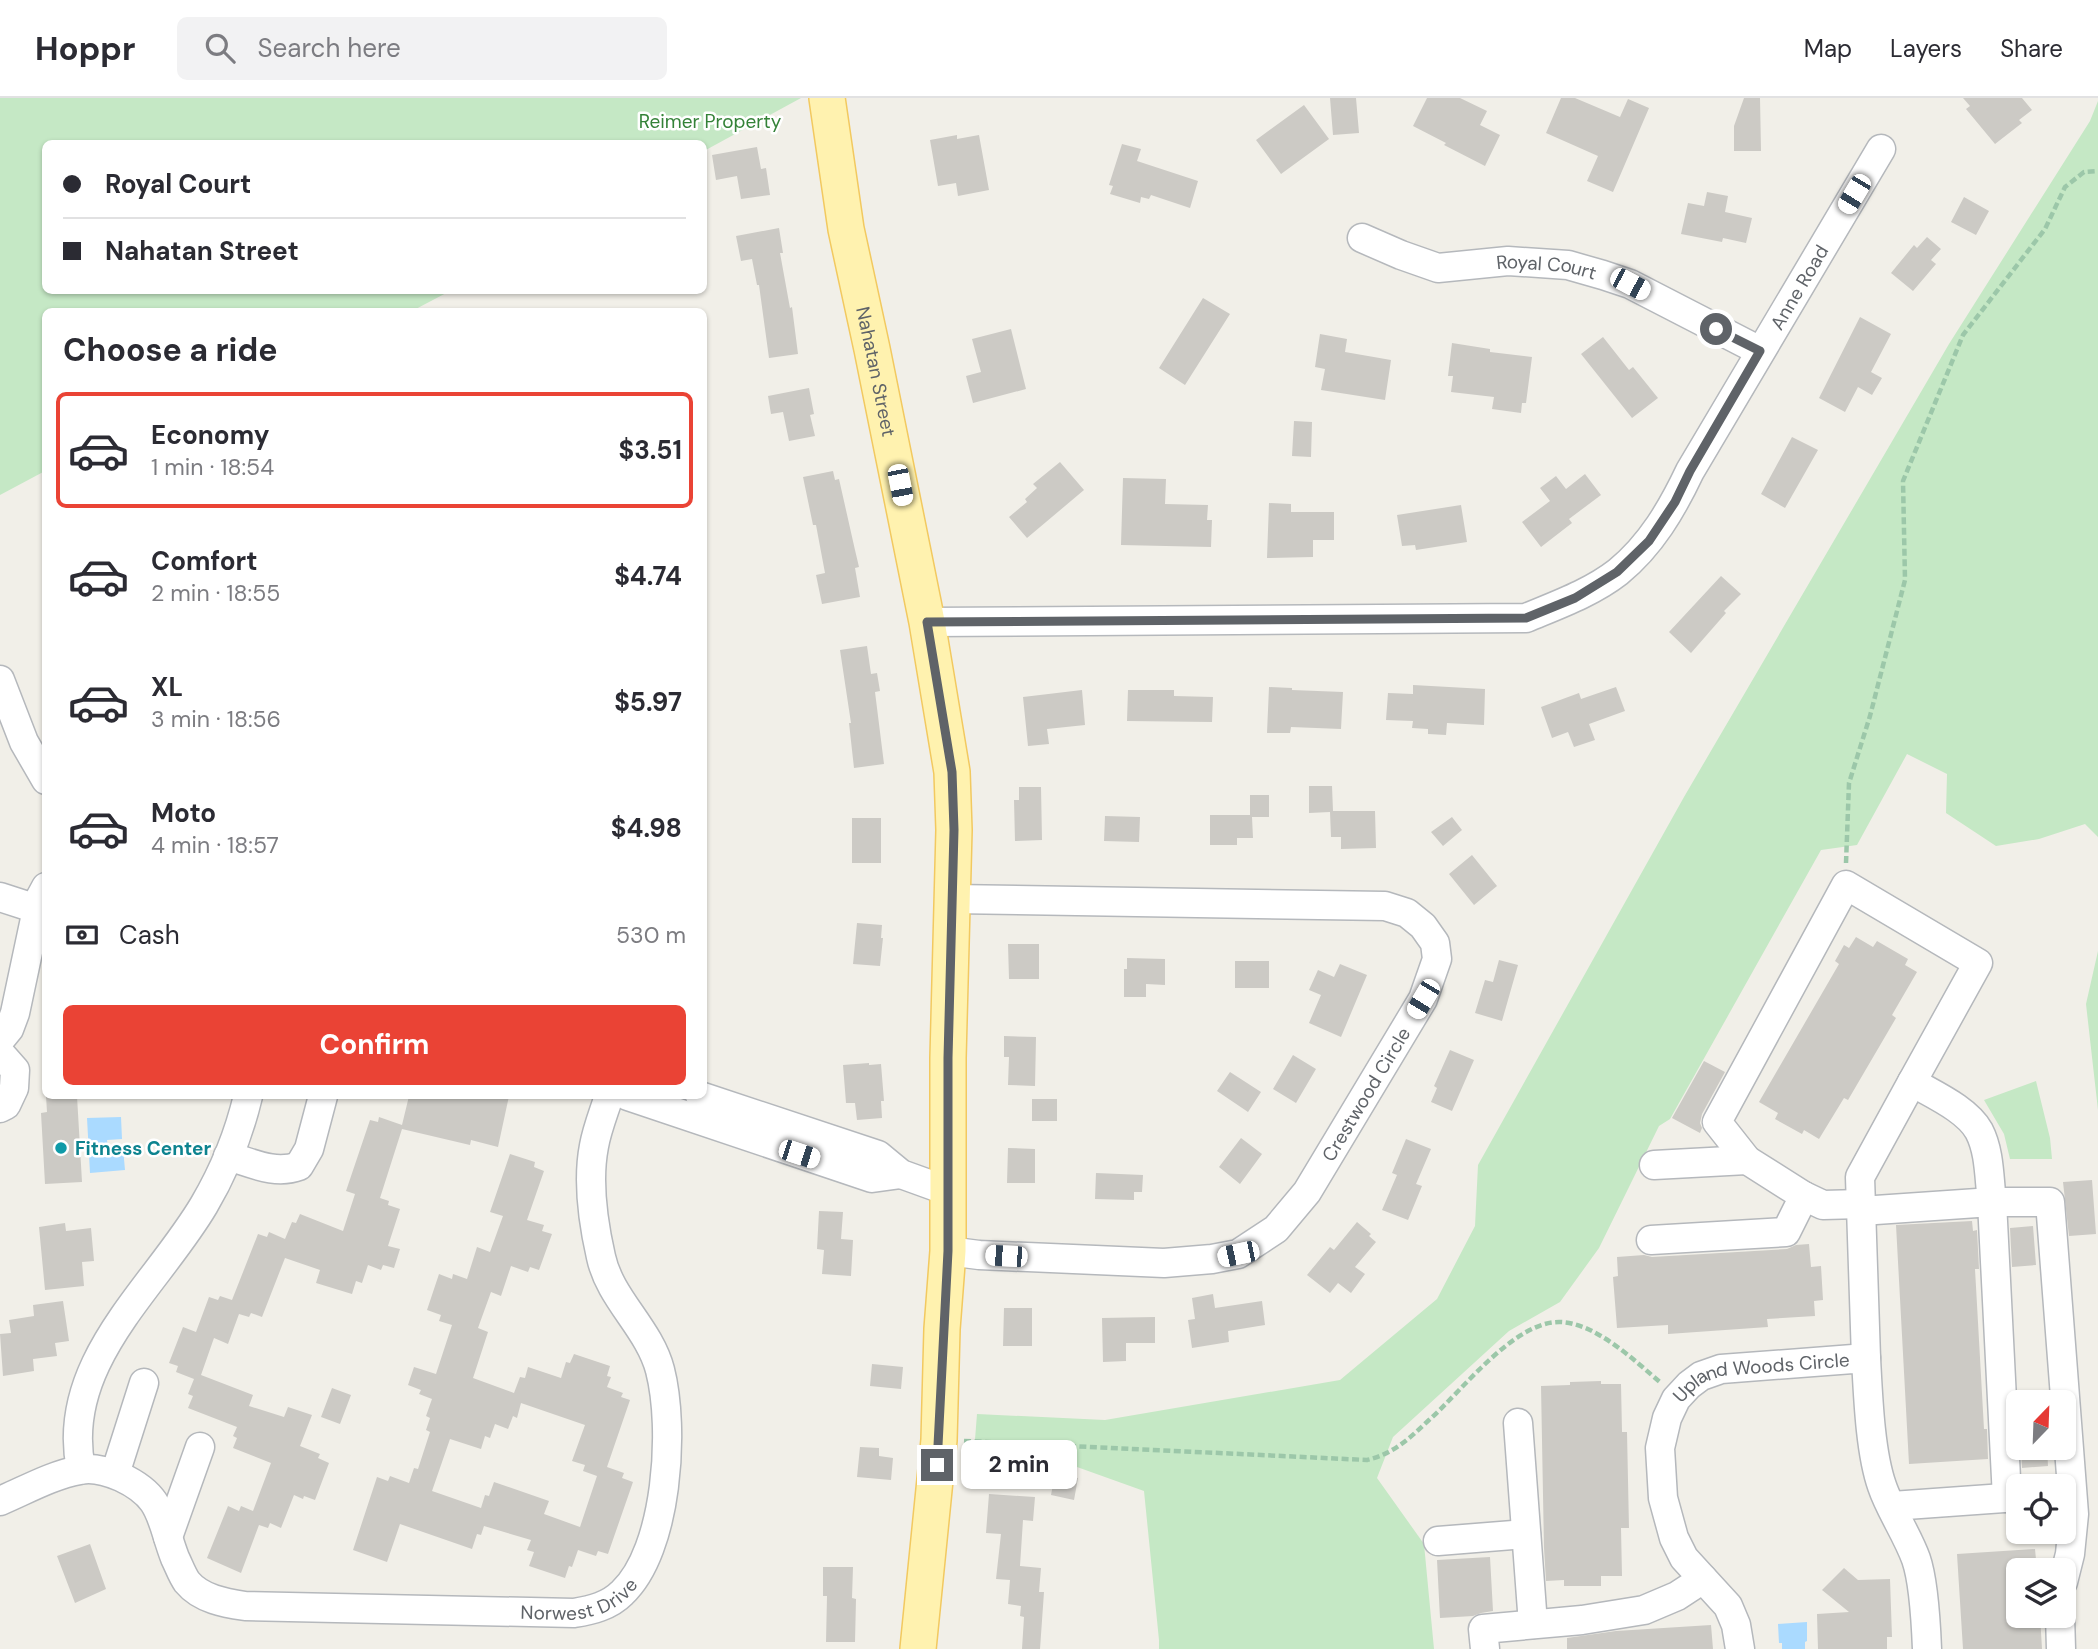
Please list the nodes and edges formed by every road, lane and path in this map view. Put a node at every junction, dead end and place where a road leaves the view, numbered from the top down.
1 (827, 98) edge
2 (1881, 149) dead end
3 (2098, 171) edge
4 (1362, 238) dead end
5 (1760, 351) junction
6 (927, 622) junction
7 (0, 680) edge
8 (6, 717) edge
9 (42, 773) edge
10 (1846, 885) junction
11 (0, 897) edge
12 (41, 898) edge
13 (952, 899) junction
14 (0, 1040) edge
15 (0, 1053) edge
16 (1912, 1082) junction
17 (707, 1098) edge
18 (247, 1099) edge
19 (322, 1099) edge
20 (608, 1099) edge
21 (637, 1099) edge
22 (0, 1108) edge
23 (228, 1156) junction
24 (1747, 1160) junction
25 (1654, 1165) dead end
26 (901, 1174) junction
27 (948, 1191) junction
28 (1804, 1196) junction
29 (1992, 1202) junction
30 (1861, 1207) junction
31 (1651, 1240) dead end
32 (948, 1251) junction
33 (1866, 1358) junction
34 (145, 1383) dead end
35 (1668, 1389) dead end
36 (1518, 1423) dead end
37 (939, 1440) junction
38 (200, 1447) dead end
39 (81, 1469) junction
40 (114, 1474) junction
41 (2010, 1474) edge
42 (2067, 1474) edge
43 (2006, 1498) edge
44 (0, 1501) edge
45 (1892, 1506) junction
46 (1526, 1534) junction
47 (168, 1537) junction
48 (1438, 1541) dead end
49 (1703, 1579) junction
50 (1532, 1624) junction
51 (2060, 1628) edge
52 (918, 1649) edge
53 (1485, 1649) edge
54 (1740, 1649) edge
55 (1927, 1649) edge
56 (2061, 1649) edge

1 - 6 main road, Nahatan Street
2 - 5 street, Anne Road
3 - 10 path
4 - 5 street, Royal Court
5 - 6 street, Anne Road
6 - 13 main road, Nahatan Street
7 - 8 street
8 - 9 street
10 - 16 street
10 - 24 street
11 - 12 street
12 - 14 street
13 - 27 main road, Nahatan Street
13 - 32 street, Crestwood Circle
15 - 22 street
16 - 29 street
16 - 30 street
17 - 26 street
18 - 23 street
19 - 23 street
20 - 47 street, Norwest Drive
21 - 26 street
23 - 39 street
24 - 25 street
24 - 28 street
26 - 27 street
27 - 32 main road, Nahatan Street
28 - 30 street
28 - 31 street
29 - 30 street
29 - 41 street
29 - 42 street
30 - 33 street
32 - 37 main road, Nahatan Street
33 - 45 street, Upland Woods Circle
33 - 49 street, Upland Woods Circle
34 - 40 street
35 - 37 path
36 - 46 street
37 - 52 main road, Nahatan Street
38 - 47 street
39 - 40 street, Norwest Drive
39 - 44 street, Norwest Drive
40 - 47 street, Norwest Drive
43 - 45 street
45 - 55 street, Upland Woods Circle
46 - 48 street
46 - 50 street
49 - 50 street
49 - 54 street, Upland Woods Circle
50 - 53 street
51 - 56 street

